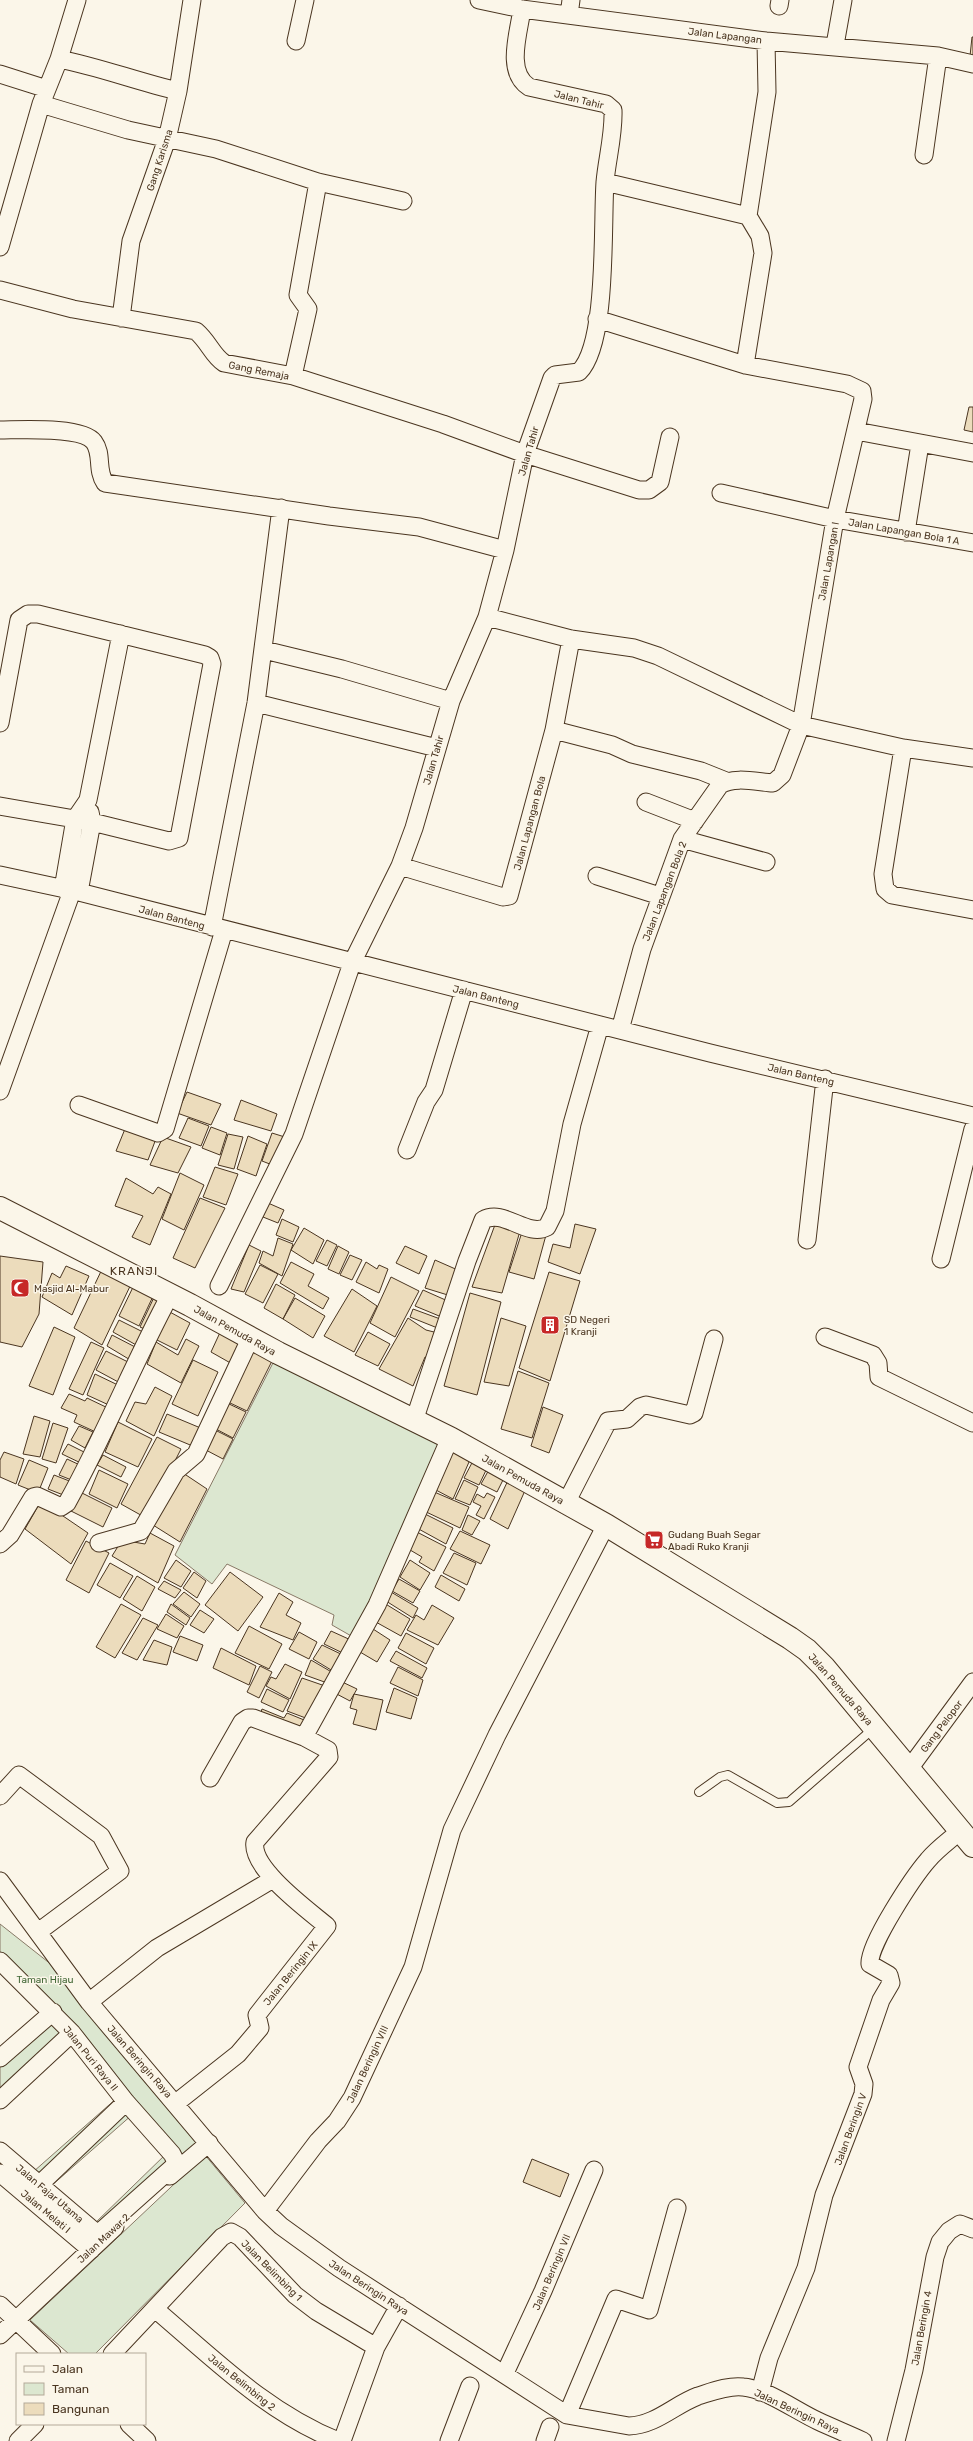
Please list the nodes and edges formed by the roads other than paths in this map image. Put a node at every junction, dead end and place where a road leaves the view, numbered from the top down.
1 (77, 0) edge
2 (192, 0) edge
3 (305, 0) edge
4 (479, 0) edge
5 (843, 0) edge
6 (570, 7) edge
7 (522, 9) junction
8 (296, 41) dead end
9 (766, 41) junction
10 (835, 45) junction
11 (938, 56) junction
12 (59, 59) junction
13 (973, 64) edge
14 (0, 74) edge
15 (178, 91) junction
16 (44, 96) junction
17 (167, 139) junction
18 (924, 155) dead end
19 (318, 182) junction
20 (605, 182) junction
21 (403, 201) dead end
22 (748, 216) junction
23 (0, 247) edge
24 (0, 290) edge
25 (121, 318) junction
26 (597, 319) junction
27 (745, 365) junction
28 (293, 376) junction
29 (0, 430) edge
30 (856, 431) junction
31 (670, 437) dead end
32 (920, 444) junction
33 (973, 453) edge
34 (525, 454) junction
35 (721, 493) dead end
36 (281, 508) junction
37 (835, 519) junction
38 (906, 532) junction
39 (973, 543) edge
40 (505, 550) junction
41 (486, 617) junction
42 (120, 634) junction
43 (571, 640) junction
44 (264, 650) junction
45 (451, 701) junction
46 (256, 703) junction
47 (0, 723) edge
48 (800, 725) junction
49 (554, 730) junction
50 (437, 748) junction
51 (903, 748) junction
52 (973, 758) edge
53 (726, 781) junction
54 (88, 800) junction
55 (646, 802) dead end
56 (0, 806) edge
57 (75, 819) junction
58 (695, 821) junction
59 (92, 822) junction
60 (682, 839) junction
61 (766, 862) dead end
62 (400, 866) junction
63 (0, 875) edge
64 (597, 876) dead end
65 (71, 891) junction
66 (660, 896) junction
67 (973, 910) edge
68 (218, 929) junction
69 (352, 963) junction
70 (464, 990) junction
71 (600, 1025) junction
72 (620, 1030) junction
73 (825, 1079) junction
74 (0, 1091) edge
75 (79, 1105) dead end
76 (973, 1116) edge
77 (973, 1129) edge
78 (407, 1150) dead end
79 (0, 1208) edge
80 (807, 1240) dead end
81 (941, 1259) dead end
82 (219, 1286) dead end
83 (170, 1295) junction
84 (825, 1337) dead end
85 (714, 1338) dead end
86 (250, 1339) junction
87 (414, 1421) junction
88 (973, 1423) edge
89 (450, 1438) junction
90 (566, 1503) junction
91 (606, 1525) junction
92 (0, 1544) edge
93 (99, 1544) dead end
94 (973, 1682) edge
95 (874, 1727) junction
96 (304, 1737) junction
97 (909, 1769) junction
98 (210, 1778) dead end
99 (699, 1792) dead end
100 (0, 1796) edge
101 (967, 1839) edge
102 (273, 1879) junction
103 (0, 1880) edge
104 (38, 1932) junction
105 (0, 1961) edge
106 (89, 2002) junction
107 (53, 2012) junction
108 (72, 2033) junction
109 (0, 2058) edge
110 (0, 2100) edge
111 (126, 2102) junction
112 (176, 2103) junction
113 (209, 2143) junction
114 (0, 2151) edge
115 (594, 2170) dead end
116 (0, 2173) edge
117 (40, 2184) junction
118 (677, 2208) dead end
119 (265, 2210) junction
120 (966, 2226) edge
121 (100, 2232) joint
122 (91, 2250) junction
123 (0, 2305) edge
124 (155, 2309) junction
125 (398, 2310) junction
126 (15, 2321) junction
127 (0, 2335) edge
128 (376, 2348) junction
129 (51, 2353) edge
130 (113, 2353) edge
131 (505, 2373) junction
132 (470, 2386) dead end
133 (760, 2392) junction
134 (567, 2415) junction
135 (34, 2425) edge
136 (130, 2425) edge
137 (18, 2441) edge
138 (147, 2441) edge
139 (338, 2441) edge
140 (342, 2441) edge
141 (449, 2441) edge
142 (863, 2441) edge
143 (896, 2441) edge

1 - 12 street
2 - 15 street, Gang Karisma
3 - 8 street
4 - 7 street, Jalan Lapangan
5 - 10 street
6 - 7 street, Jalan Lapangan
6 - 9 street, Jalan Lapangan
7 - 20 street, Jalan Tahir
9 - 10 street, Jalan Lapangan
9 - 22 street
10 - 11 street, Jalan Lapangan
11 - 13 street, Jalan Lapangan
11 - 18 street
12 - 15 street
12 - 16 street
14 - 16 street
15 - 17 street, Gang Karisma
16 - 17 street
16 - 23 street
17 - 19 street
17 - 25 street, Gang Karisma
19 - 21 street
19 - 28 street
20 - 22 street
20 - 26 street, Jalan Tahir
22 - 27 street
24 - 25 street, Gang Remaja
25 - 28 street, Gang Remaja
26 - 27 street
26 - 34 street, Jalan Tahir
27 - 30 street, Jalan Lapangan I
28 - 34 street, Gang Remaja
29 - 36 street
30 - 32 street
30 - 37 street, Jalan Lapangan I
31 - 34 street, Gang Remaja
32 - 33 street
32 - 38 street
34 - 40 street, Jalan Tahir
35 - 37 street, Jalan Lapangan Bola 1 A
36 - 40 street
36 - 44 street
37 - 38 street, Jalan Lapangan Bola 1 A
37 - 48 street, Jalan Lapangan I
38 - 39 street, Jalan Lapangan Bola 1 A
40 - 41 street, Jalan Tahir
41 - 43 street
41 - 45 street, Jalan Tahir
42 - 47 street
42 - 54 street
42 - 59 street
43 - 48 street
43 - 49 street, Jalan Lapangan Bola
44 - 45 street
44 - 46 street
45 - 50 street, Jalan Tahir
46 - 50 street
46 - 68 street
48 - 51 street
48 - 53 street
49 - 53 street
49 - 62 street, Jalan Lapangan Bola
50 - 62 street, Jalan Tahir
51 - 52 street
51 - 67 street
53 - 58 street, Jalan Lapangan Bola 2
54 - 57 street
54 - 59 street
55 - 58 street
56 - 57 street
57 - 59 street
57 - 65 street
58 - 60 street, Jalan Lapangan Bola 2
59 - 65 street
60 - 61 street
60 - 66 street, Jalan Lapangan Bola 2
62 - 69 street, Jalan Tahir
63 - 65 street, Jalan Banteng
64 - 66 street
65 - 68 street, Jalan Banteng
65 - 74 street
66 - 72 street, Jalan Lapangan Bola 2
68 - 69 street, Jalan Banteng
68 - 75 street
69 - 70 street, Jalan Banteng
69 - 82 street, Jalan Tahir
70 - 71 street, Jalan Banteng
70 - 78 street
71 - 72 street, Jalan Banteng
71 - 87 street
72 - 73 street, Jalan Banteng
73 - 76 street, Jalan Banteng
73 - 80 street
77 - 81 street
79 - 83 main road, Jalan Pemuda Raya
83 - 86 main road, Jalan Pemuda Raya
83 - 92 street
84 - 88 street
85 - 90 street
86 - 87 main road, Jalan Pemuda Raya
86 - 93 street
87 - 89 main road, Jalan Pemuda Raya
89 - 90 main road, Jalan Pemuda Raya
89 - 96 street
90 - 91 main road, Jalan Pemuda Raya
91 - 95 main road, Jalan Pemuda Raya
91 - 119 street, Jalan Beringin VIII
94 - 97 street, Gang Pelopor
95 - 97 main road, Jalan Pemuda Raya
95 - 99 lane
96 - 98 street
96 - 102 street
97 - 101 main road, Jalan Pemuda Raya
100 - 104 street
101 - 133 street, Jalan Beringin V
102 - 106 street
102 - 112 street, Jalan Beringin IX
103 - 104 street, Jalan Beringin Raya
104 - 106 street, Jalan Beringin Raya
105 - 107 street, Jalan Puri Raya II
106 - 112 street, Jalan Beringin Raya
107 - 108 street, Jalan Puri Raya II
107 - 109 street
108 - 110 street
108 - 111 street, Jalan Puri Raya II
111 - 117 street
111 - 121 street, Jalan Puri Raya II
112 - 113 street, Jalan Beringin Raya
113 - 119 street, Jalan Beringin Raya
113 - 122 street, Jalan Mawar 2
114 - 117 street, Jalan Fajar Utama
115 - 131 street, Jalan Beringin VII
116 - 122 street, Jalan Melati I
117 - 121 street, Jalan Fajar Utama
118 - 134 street
119 - 125 street, Jalan Beringin Raya
120 - 143 street, Jalan Beringin 4
122 - 126 street, Jalan Mawar 2
123 - 126 street
124 - 128 street, Jalan Belimbing 1
124 - 130 street, Jalan Belimbing 1
124 - 139 street, Jalan Belimbing 2
125 - 128 street
125 - 131 street, Jalan Beringin Raya
126 - 127 street, Jalan Mawar 2
126 - 129 street
128 - 140 street
131 - 134 street, Jalan Beringin Raya
132 - 141 street
133 - 134 street, Jalan Beringin Raya
133 - 142 street, Jalan Beringin Raya
135 - 137 street
136 - 138 street

